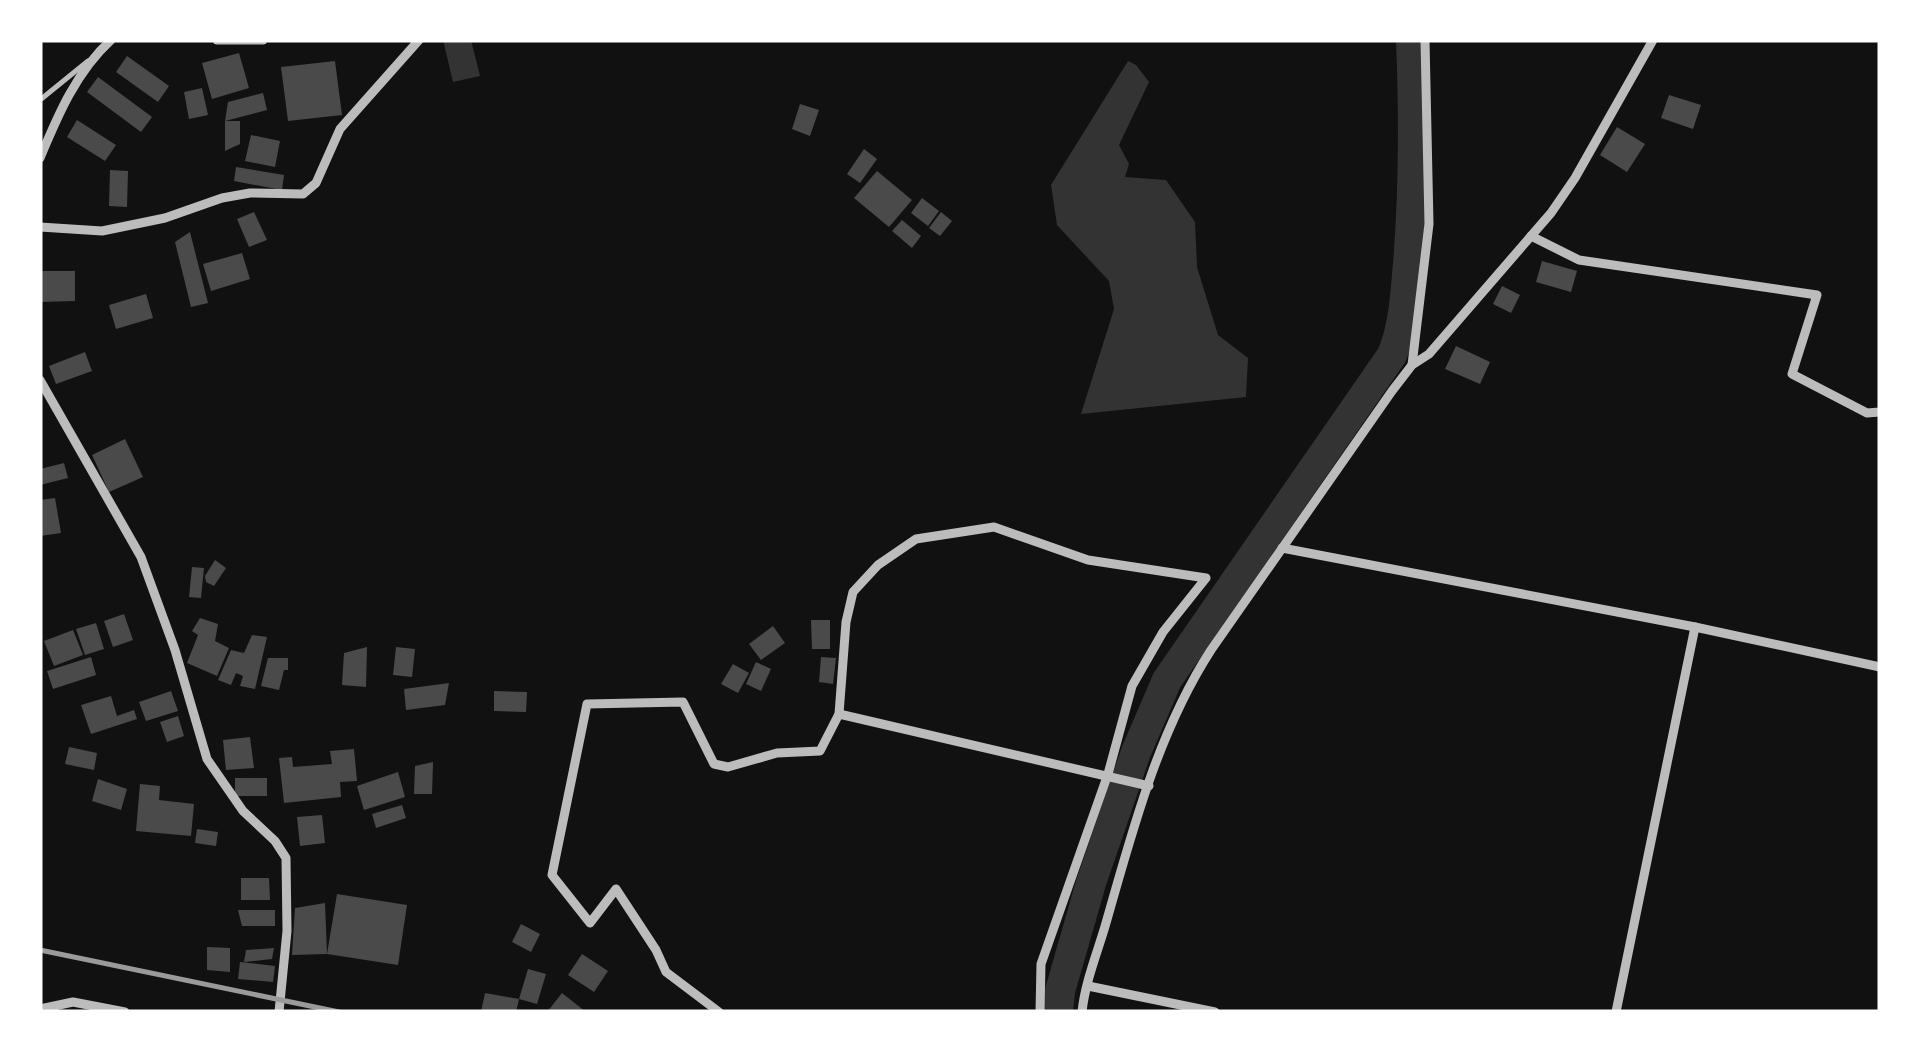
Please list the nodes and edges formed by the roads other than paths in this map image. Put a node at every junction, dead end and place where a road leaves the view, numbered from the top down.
1 (111, 40) edge
2 (217, 40) edge
3 (264, 40) edge
4 (419, 40) edge
5 (1425, 40) edge
6 (1653, 40) edge
7 (88, 61) junction
8 (40, 100) edge
9 (40, 158) edge
10 (40, 227) edge
11 (1532, 236) junction
12 (1412, 365) junction
13 (40, 380) edge
14 (1880, 412) edge
15 (1282, 548) junction
16 (1696, 627) junction
17 (1880, 667) edge
18 (839, 714) junction
19 (1111, 775) junction
20 (1144, 784) junction
21 (1088, 986) junction
22 (40, 1009) edge
23 (124, 1012) edge
24 (280, 1012) edge
25 (719, 1012) edge
26 (1040, 1012) edge
27 (1082, 1012) edge
28 (1214, 1012) edge
29 (1616, 1012) edge

1 - 7 street
2 - 3 street
4 - 10 street
5 - 12 street
6 - 11 street
7 - 8 lane
7 - 9 street
11 - 12 street
11 - 14 street
12 - 15 street
13 - 24 street
15 - 16 street
15 - 20 street
16 - 17 street
16 - 29 street
18 - 19 street
18 - 19 street
18 - 25 street
19 - 20 street
19 - 26 street
20 - 21 street
21 - 27 street
21 - 28 street
22 - 23 street

